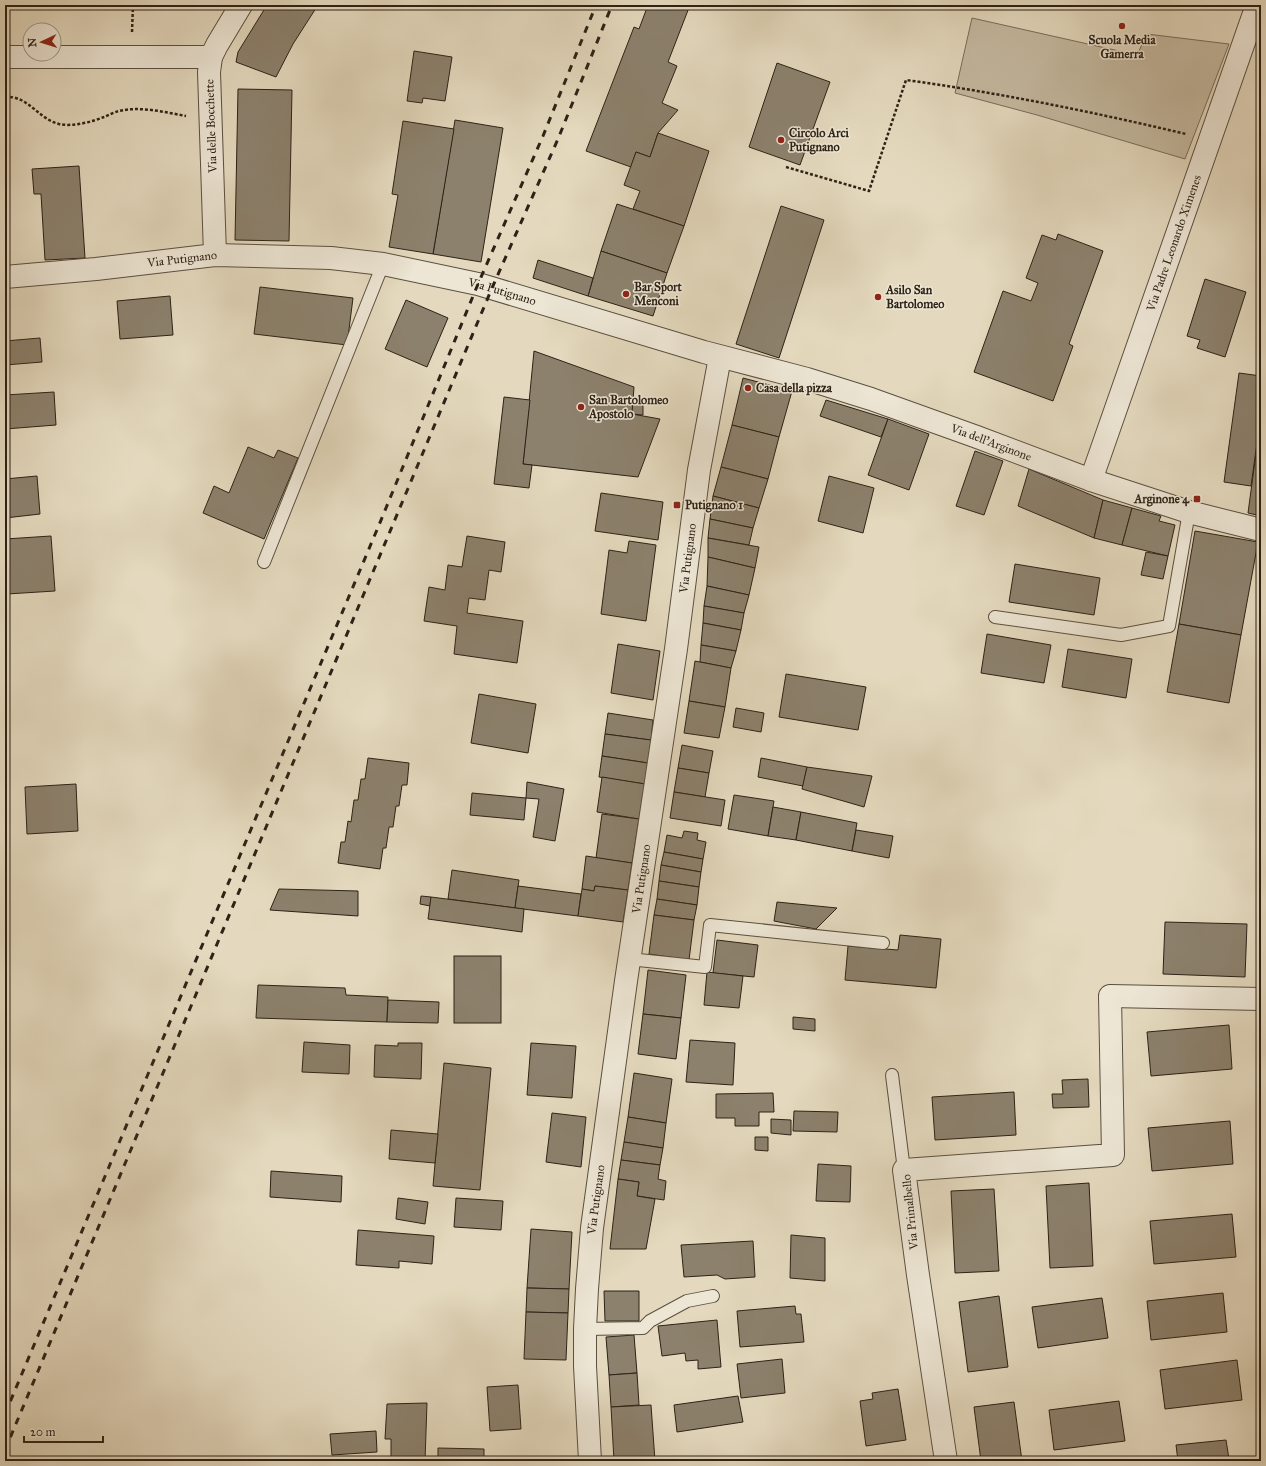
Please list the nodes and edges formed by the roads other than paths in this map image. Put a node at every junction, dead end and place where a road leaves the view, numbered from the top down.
1 (241, 5) edge
2 (1257, 5) edge
3 (5, 57) edge
4 (211, 57) junction
5 (215, 254) junction
6 (383, 264) junction
7 (5, 277) edge
8 (720, 357) junction
9 (1090, 480) junction
10 (1189, 512) junction
11 (1261, 530) edge
12 (264, 562) dead end
13 (995, 616) dead end
14 (883, 943) dead end
15 (629, 959) junction
16 (1261, 999) edge
17 (892, 1075) dead end
18 (904, 1170) junction
19 (713, 1296) dead end
20 (586, 1329) junction
21 (590, 1461) edge
22 (946, 1461) edge

1 - 4 street, Via delle Bocchette
2 - 9 street, Via Padre Leonardo Ximenes
3 - 4 street
4 - 5 street, Via delle Bocchette
5 - 6 street, Via Putignano
5 - 7 street, Via Putignano
6 - 8 street, Via Putignano
6 - 12 lane
8 - 9 street, Via dell'Arginone
8 - 15 street, Via Putignano
9 - 10 street, Via dell'Arginone
10 - 11 street, Via dell'Arginone
10 - 13 lane
14 - 15 lane
15 - 20 street, Via Putignano
16 - 18 street, Via Primalbello
17 - 18 lane
18 - 22 street, Via Primalbello
19 - 20 lane
20 - 21 street, Via Putignano

